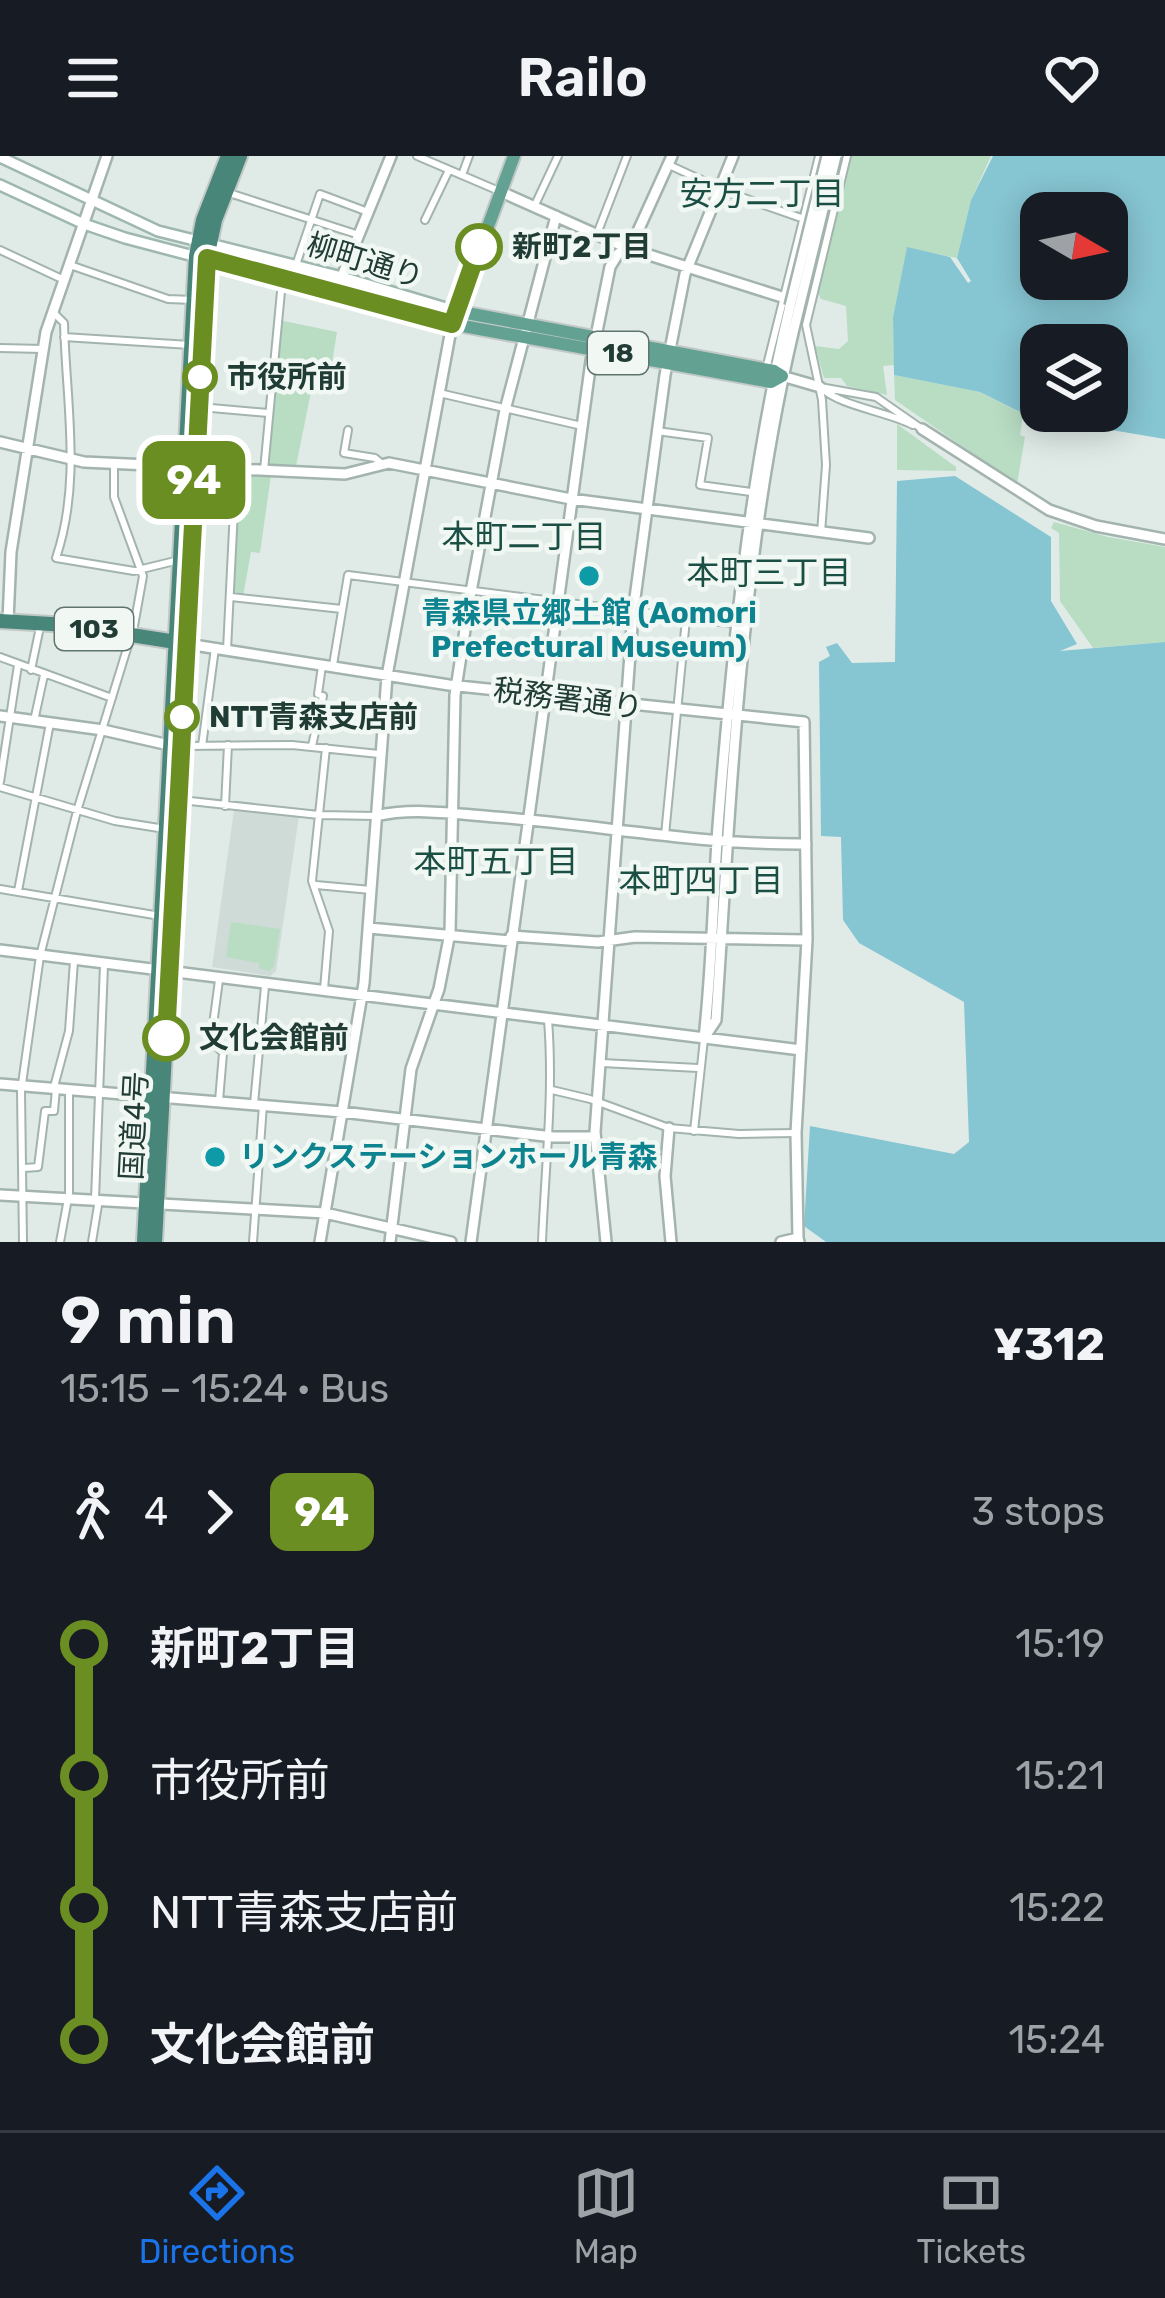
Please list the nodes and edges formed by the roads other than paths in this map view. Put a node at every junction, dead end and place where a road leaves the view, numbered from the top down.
1 (107, 156) edge
2 (228, 156) edge
3 (240, 156) edge
4 (391, 156) edge
5 (417, 156) edge
6 (469, 156) edge
7 (514, 156) edge
8 (558, 156) edge
9 (627, 156) edge
10 (734, 156) edge
11 (827, 156) edge
12 (847, 156) edge
13 (0, 157) edge
14 (670, 160) edge
15 (25, 162) edge
16 (449, 170) junction
17 (462, 175) junction
18 (0, 184) edge
19 (721, 189) junction
20 (499, 191) junction
21 (226, 192) junction
22 (93, 200) junction
23 (534, 207) junction
24 (368, 212) junction
25 (556, 216) junction
26 (802, 219) junction
27 (310, 220) junction
28 (425, 220) dead end
29 (84, 224) junction
30 (829, 226) junction
31 (597, 234) junction
32 (358, 236) junction
33 (627, 248) junction
34 (0, 250) edge
35 (202, 250) junction
36 (68, 264) junction
37 (296, 265) junction
38 (688, 266) junction
39 (282, 277) junction
40 (342, 277) junction
41 (62, 279) junction
42 (336, 291) junction
43 (193, 301) junction
44 (790, 304) junction
45 (52, 311) junction
46 (454, 317) junction
47 (526, 330) junction
48 (64, 337) junction
49 (595, 342) junction
50 (190, 345) junction
51 (0, 348) edge
52 (43, 349) junction
53 (668, 356) junction
54 (773, 375) junction
55 (821, 387) junction
56 (439, 392) junction
57 (198, 407) junction
58 (505, 410) junction
59 (268, 413) junction
60 (582, 426) junction
61 (922, 429) joint
62 (348, 430) dead end
63 (657, 431) junction
64 (0, 442) edge
65 (29, 449) junction
66 (73, 460) junction
67 (114, 463) junction
68 (381, 464) junction
69 (189, 466) junction
70 (236, 469) junction
71 (264, 470) junction
72 (423, 471) junction
73 (489, 485) junction
74 (751, 492) junction
75 (571, 499) junction
76 (646, 511) junction
77 (752, 525) junction
78 (821, 533) junction
79 (869, 538) dead end
80 (1165, 538) edge
81 (179, 560) junction
82 (140, 569) junction
83 (404, 581) junction
84 (472, 590) junction
85 (231, 597) junction
86 (556, 603) junction
87 (343, 609) junction
88 (633, 613) junction
89 (686, 619) junction
90 (4, 621) edge
91 (41, 623) junction
92 (736, 624) junction
93 (132, 634) junction
94 (181, 643) junction
95 (221, 649) junction
96 (0, 657) edge
97 (18, 665) junction
98 (327, 667) junction
99 (31, 670) junction
100 (44, 675) junction
101 (387, 676) junction
102 (457, 686) junction
103 (543, 697) junction
104 (112, 698) junction
105 (626, 705) junction
106 (677, 711) junction
107 (732, 716) junction
108 (5, 717) edge
109 (34, 721) junction
110 (50, 723) junction
111 (104, 730) junction
112 (175, 745) junction
113 (228, 745) junction
114 (202, 746) junction
115 (312, 746) junction
116 (326, 748) junction
117 (379, 754) junction
118 (0, 785) edge
119 (35, 797) junction
120 (178, 800) junction
121 (225, 806) junction
122 (77, 811) junction
123 (319, 814) junction
124 (450, 814) junction
125 (376, 816) junction
126 (527, 819) junction
127 (616, 828) junction
128 (165, 829) junction
129 (665, 835) junction
130 (722, 841) junction
131 (806, 844) junction
132 (316, 885) junction
133 (0, 889) edge
134 (371, 890) junction
135 (18, 891) junction
136 (53, 896) junction
137 (160, 916) junction
138 (369, 928) junction
139 (450, 933) junction
140 (511, 938) junction
141 (611, 940) junction
142 (716, 940) junction
143 (807, 940) junction
144 (0, 950) edge
145 (40, 956) junction
146 (74, 961) junction
147 (104, 965) junction
148 (163, 973) junction
149 (219, 980) junction
150 (265, 986) junction
151 (323, 993) junction
152 (362, 998) junction
153 (434, 1005) junction
154 (500, 1013) junction
155 (548, 1019) junction
156 (605, 1027) junction
157 (704, 1038) junction
158 (801, 1050) junction
159 (602, 1063) junction
160 (698, 1068) junction
161 (0, 1084) edge
162 (21, 1086) junction
163 (55, 1089) junction
164 (69, 1090) junction
165 (552, 1090) junction
166 (98, 1092) junction
167 (156, 1096) junction
168 (220, 1101) junction
169 (598, 1103) junction
170 (258, 1104) junction
171 (342, 1112) junction
172 (404, 1119) junction
173 (484, 1128) junction
174 (669, 1128) junction
175 (694, 1130) junction
176 (796, 1133) junction
177 (546, 1136) junction
178 (595, 1137) junction
179 (24, 1168) junction
180 (0, 1195) edge
181 (24, 1196) junction
182 (68, 1198) junction
183 (97, 1199) junction
184 (152, 1202) junction
185 (256, 1208) junction
186 (325, 1213) junction
187 (392, 1225) junction
188 (799, 1240) edge
189 (22, 1242) edge
190 (60, 1242) edge
191 (92, 1242) edge
192 (144, 1242) edge
193 (155, 1242) edge
194 (253, 1242) edge
195 (320, 1242) edge
196 (390, 1242) edge
197 (451, 1242) edge
198 (471, 1242) edge
199 (542, 1242) edge
200 (606, 1242) edge
201 (671, 1242) edge
202 (781, 1242) edge

1 - 22 street
2 - 35 highway, 国道4号
3 - 21 highway, 国道4号
4 - 24 street
5 - 16 street
6 - 17 street
7 - 20 main road
8 - 23 street
9 - 31 street
10 - 19 street
11 - 26 street
11 - 44 street, bridge
12 - 30 street
13 - 15 street, 柳町通り
14 - 19 street
14 - 33 street
15 - 22 street, 柳町通り
16 - 17 street
16 - 28 street
17 - 20 street
18 - 29 street, 柳町通り
19 - 26 street
19 - 38 street
20 - 23 street
20 - 46 main road
21 - 27 street
21 - 35 highway, 国道4号
22 - 29 street
22 - 35 street, 柳町通り
23 - 25 street
24 - 27 street
24 - 32 street
25 - 31 street
25 - 47 street
26 - 30 street
26 - 44 street
27 - 32 street
27 - 37 street
29 - 35 street, 柳町通り
29 - 36 street
30 - 55 street
31 - 33 street
32 - 40 street
33 - 38 street
33 - 49 street
34 - 41 street
35 - 37 street, 柳町通り
35 - 39 street, 柳町通り
35 - 43 highway, 国道4号
35 - 57 highway, 国道4号
36 - 41 street
36 - 43 street
37 - 40 street, 柳町通り
38 - 44 street
38 - 53 street
39 - 42 street, 柳町通り
39 - 59 street
40 - 42 street
40 - 46 street, 柳町通り
41 - 45 street
42 - 46 street, 柳町通り
43 - 50 highway, 国道4号
44 - 54 street
45 - 48 street
45 - 52 street
46 - 47 main road, 柳町通り / 18
46 - 56 street
47 - 49 main road, 柳町通り / 18
47 - 58 street
48 - 50 street
48 - 66 street
49 - 53 main road, 柳町通り / 18
49 - 60 street
50 - 69 highway, 国道4号
51 - 52 street
52 - 65 street
53 - 54 main road, 柳町通り / 18
53 - 63 street
54 - 55 street
54 - 74 street
54 - 77 street
55 - 61 street
55 - 78 street
56 - 58 street
56 - 72 street
57 - 59 street
57 - 69 highway, 国道4号
58 - 60 street
58 - 73 street
59 - 71 street
60 - 75 street
61 - 80 street
62 - 68 street
63 - 74 street
63 - 76 street
64 - 65 street
65 - 66 street
65 - 90 street
66 - 67 street
66 - 82 street
67 - 69 street
67 - 82 street
68 - 71 street
68 - 72 street
69 - 70 street
69 - 81 highway, 国道4号
69 - 94 highway, 国道4号
70 - 71 street
70 - 85 street
72 - 73 street
72 - 83 street
73 - 75 street
73 - 84 street
74 - 77 street
75 - 76 street
75 - 86 street
76 - 77 street
76 - 88 street
77 - 78 street
77 - 92 street
77 - 107 street
78 - 79 street
81 - 82 street
81 - 94 highway, 国道4号
82 - 93 street
83 - 84 street
83 - 87 street
83 - 101 street
84 - 86 street
84 - 102 street
85 - 87 street
85 - 95 street
86 - 88 street
86 - 103 street
87 - 98 street
88 - 89 street
88 - 105 street
89 - 92 street
89 - 106 street
90 - 91 highway, 103
91 - 93 highway, 103
91 - 99 street
92 - 107 street
93 - 94 highway, 103
93 - 104 street
94 - 95 street, 税務署通り
94 - 112 highway, 国道4号
95 - 98 street, 税務署通り
95 - 114 street
96 - 97 street
97 - 99 street
97 - 108 street
98 - 101 street, 税務署通り
98 - 115 street
99 - 100 street
100 - 104 street
100 - 109 street
101 - 102 street, 税務署通り
101 - 117 street
102 - 103 street, 税務署通り
102 - 124 street
103 - 105 street, 税務署通り
103 - 126 street
104 - 111 street
105 - 106 street, 税務署通り
105 - 127 street
106 - 107 street, 税務署通り
106 - 129 street
107 - 130 street
107 - 131 street, 税務署通り
108 - 109 street
108 - 118 street
109 - 110 street
110 - 111 street
110 - 119 street
111 - 112 street
111 - 122 street
112 - 114 street
112 - 120 highway, 国道4号
112 - 128 highway, 国道4号
113 - 114 street
113 - 115 street
113 - 121 street
115 - 116 street
116 - 117 street
116 - 123 street
117 - 125 street
118 - 119 street
119 - 122 street
119 - 135 street
120 - 121 street
120 - 148 highway, 国道4号
121 - 123 street
122 - 128 street
122 - 136 street
123 - 125 street
123 - 132 street
124 - 125 street
124 - 126 street
124 - 139 street
125 - 134 street
126 - 127 street
126 - 140 street
127 - 129 street
127 - 141 street
128 - 137 highway, 国道4号
129 - 130 street
130 - 131 street
130 - 142 street
131 - 143 street
132 - 134 street
132 - 151 street
133 - 135 street
134 - 138 street
135 - 136 street
136 - 137 street
136 - 145 street
137 - 148 highway, 国道4号
138 - 139 street
138 - 152 street
139 - 140 street
139 - 153 street
140 - 141 street
140 - 154 street
141 - 142 street
141 - 156 street
142 - 143 street
142 - 157 street
143 - 158 street
144 - 145 street
145 - 146 street
145 - 162 street
146 - 147 street
146 - 163 street
147 - 148 street
147 - 166 street
148 - 149 street
148 - 167 highway, 国道4号
149 - 150 street
149 - 168 street
150 - 151 street
150 - 170 street
151 - 152 street
152 - 153 street
152 - 171 street
153 - 154 street
153 - 172 street
154 - 155 street
154 - 173 street
155 - 156 street
155 - 165 street
156 - 157 street
156 - 159 street
157 - 158 street
157 - 160 street
158 - 176 street
159 - 160 street
159 - 169 street
160 - 175 street
161 - 162 street
162 - 163 street
162 - 179 street
163 - 164 street
163 - 179 street
164 - 166 street
164 - 182 street
165 - 169 street
165 - 177 street
166 - 167 street
166 - 183 street
167 - 168 street
167 - 184 highway, 国道4号
168 - 170 street
169 - 174 street
169 - 178 street
170 - 171 street
170 - 185 street
171 - 172 street
171 - 186 street
172 - 173 street
172 - 187 street
173 - 177 street
173 - 198 street
174 - 175 street
174 - 201 street
175 - 176 street
176 - 188 street
177 - 178 street
177 - 199 street
178 - 200 street
179 - 181 street
180 - 181 street
181 - 182 street
181 - 189 street
182 - 183 street
182 - 190 street
183 - 184 street
183 - 191 street
184 - 185 street
184 - 192 highway, 国道4号
184 - 193 highway, 国道4号
185 - 186 street
185 - 194 street
186 - 187 street
186 - 195 street
187 - 196 street
187 - 197 street
188 - 202 street

